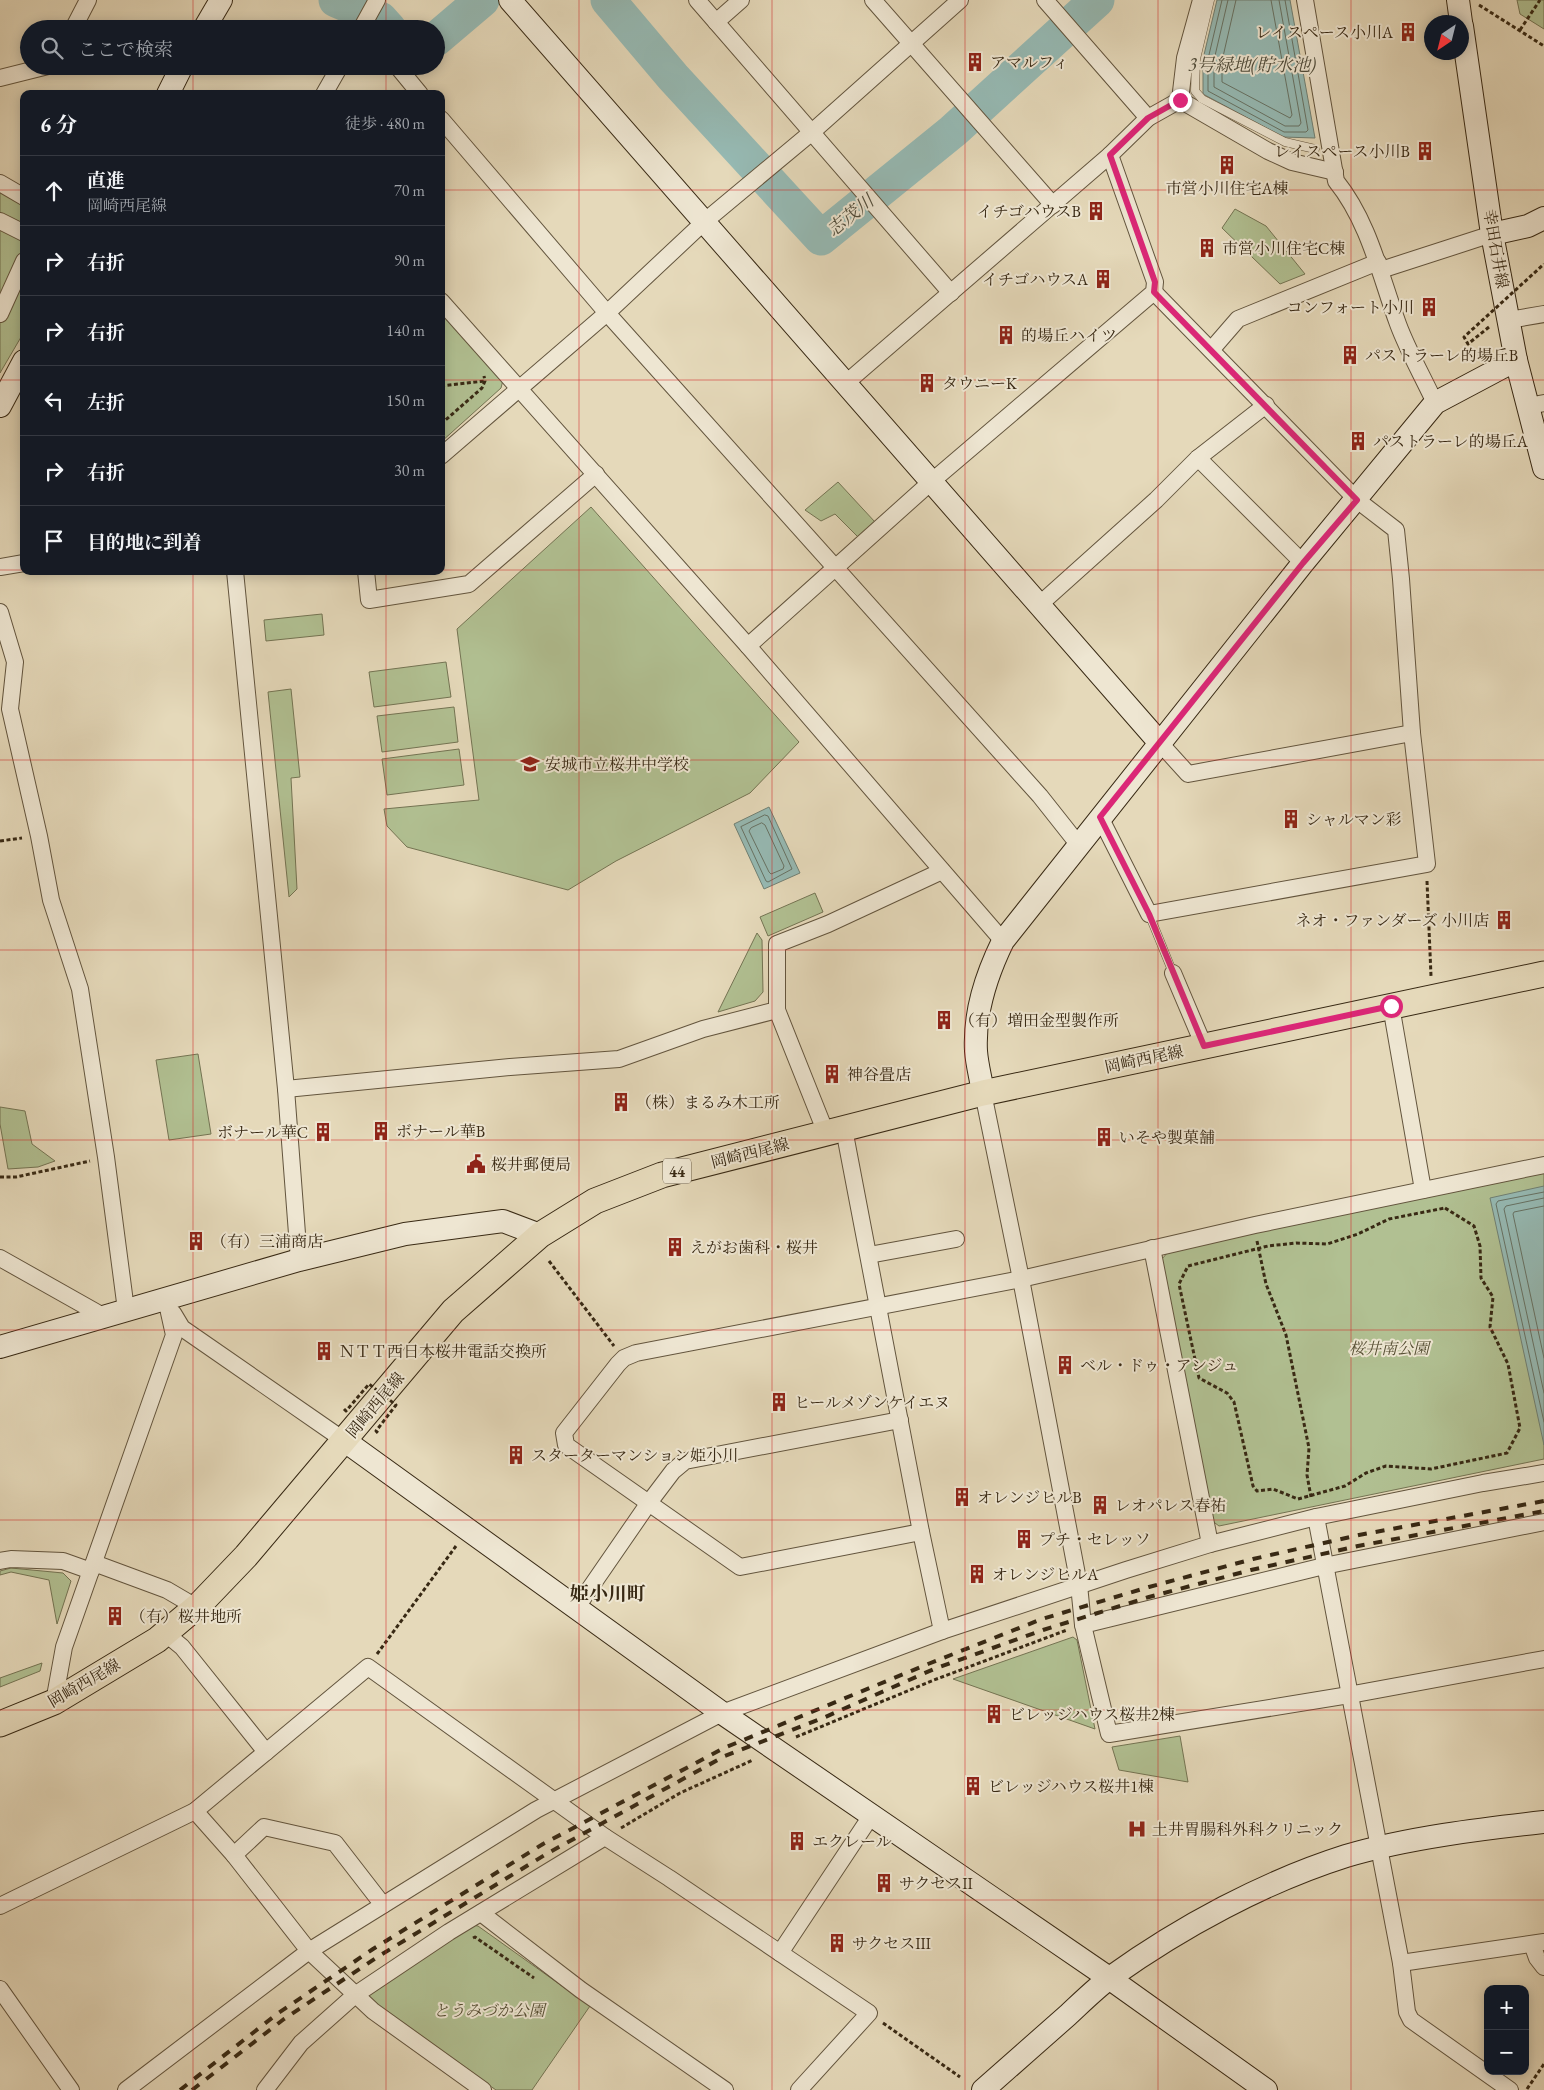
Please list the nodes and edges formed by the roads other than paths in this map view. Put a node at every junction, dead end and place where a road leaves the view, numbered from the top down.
1 (88, 0) edge
2 (221, 0) edge
3 (377, 0) edge
4 (510, 0) edge
5 (697, 0) edge
6 (741, 0) edge
7 (874, 0) edge
8 (960, 0) edge
9 (1045, 0) edge
10 (1201, 0) edge
11 (1210, 0) edge
12 (1305, 0) edge
13 (1467, 2) edge
14 (1463, 15) edge
15 (78, 20) edge
16 (209, 20) edge
17 (367, 20) edge
18 (716, 22) junction
19 (911, 42) junction
20 (1467, 60) edge
21 (20, 73) edge
22 (335, 75) edge
23 (404, 75) edge
24 (0, 78) edge
25 (326, 90) edge
26 (417, 90) edge
27 (1180, 100) junction
28 (1148, 118) junction
29 (445, 124) edge
30 (812, 132) junction
31 (1315, 149) dead end
32 (1110, 155) junction
33 (1335, 172) junction
34 (0, 184) edge
35 (20, 195) edge
36 (1053, 205) junction
37 (1544, 218) edge
38 (0, 221) edge
39 (704, 222) junction
40 (20, 231) edge
41 (1492, 234) junction
42 (1380, 266) junction
43 (20, 270) edge
44 (1154, 292) junction
45 (951, 293) junction
46 (445, 305) edge
47 (607, 313) junction
48 (0, 314) edge
49 (1544, 314) edge
50 (1499, 323) junction
51 (1212, 349) junction
52 (1516, 360) junction
53 (20, 368) edge
54 (846, 383) junction
55 (519, 387) junction
56 (1435, 403) junction
57 (1266, 405) junction
58 (1536, 405) edge
59 (0, 406) edge
60 (445, 452) edge
61 (1198, 458) junction
62 (1544, 468) edge
63 (596, 474) junction
64 (931, 482) junction
65 (1357, 500) junction
66 (1303, 563) junction
67 (20, 564) edge
68 (0, 567) edge
69 (834, 568) junction
70 (235, 575) edge
71 (366, 575) edge
72 (1039, 605) junction
73 (0, 612) edge
74 (748, 646) junction
75 (1412, 733) junction
76 (1160, 743) junction
77 (1100, 817) junction
78 (1078, 844) junction
79 (942, 871) junction
80 (1149, 914) junction
81 (1003, 941) junction
82 (1173, 973) joint
83 (1544, 974) edge
84 (1391, 1006) junction
85 (777, 1010) junction
86 (1204, 1046) junction
87 (286, 1089) junction
88 (983, 1093) junction
89 (835, 1131) junction
90 (1544, 1165) edge
91 (1423, 1190) junction
92 (540, 1235) junction
93 (956, 1239) dead end
94 (1152, 1248) junction
95 (869, 1254) junction
96 (0, 1258) edge
97 (299, 1260) junction
98 (1021, 1278) junction
99 (166, 1299) junction
100 (879, 1306) junction
101 (126, 1310) junction
102 (103, 1316) junction
103 (0, 1347) edge
104 (900, 1420) junction
105 (345, 1440) junction
106 (1544, 1473) edge
107 (648, 1504) junction
108 (1316, 1517) junction
109 (1544, 1522) edge
110 (921, 1532) junction
111 (1210, 1544) junction
112 (0, 1561) edge
113 (1324, 1566) junction
114 (92, 1567) junction
115 (1079, 1585) junction
116 (577, 1607) junction
117 (196, 1608) junction
118 (1083, 1625) junction
119 (942, 1631) junction
120 (165, 1633) junction
121 (1544, 1659) edge
122 (1349, 1695) junction
123 (54, 1702) junction
124 (722, 1713) junction
125 (0, 1724) edge
126 (266, 1752) junction
127 (554, 1800) junction
128 (196, 1812) junction
129 (871, 1816) junction
130 (1544, 1822) edge
131 (605, 1837) junction
132 (1378, 1848) junction
133 (234, 1855) junction
134 (384, 1905) junction
135 (0, 1906) edge
136 (481, 1913) junction
137 (1538, 1943) edge
138 (309, 1951) junction
139 (780, 1953) junction
140 (1401, 1963) junction
141 (1544, 1966) edge
142 (1109, 1978) junction
143 (0, 1989) edge
144 (355, 1995) junction
145 (1507, 2089) edge
146 (71, 2090) edge
147 (126, 2090) edge
148 (265, 2090) edge
149 (483, 2090) edge
150 (725, 2090) edge
151 (798, 2090) edge
152 (983, 2090) edge
153 (1266, 2090) edge

1 - 15 street
2 - 16 street
3 - 17 street
4 - 39 street
5 - 18 street
6 - 18 street
7 - 19 street
8 - 19 street
9 - 28 street
10 - 27 street
11 - 31 lane
12 - 33 street
13 - 14 street
18 - 30 street
19 - 30 street
19 - 36 street
20 - 41 street, 幸田石井線
21 - 24 street
22 - 25 street
23 - 26 street
27 - 28 street
27 - 33 street
28 - 32 street
29 - 47 street
30 - 39 street
30 - 45 street
32 - 36 street
32 - 44 street
33 - 42 street
34 - 35 street
36 - 45 street
37 - 41 street
38 - 40 street
39 - 47 street
39 - 54 street
41 - 42 street
41 - 50 street, 幸田石井線
42 - 51 street
42 - 56 street
43 - 48 street
44 - 51 street
44 - 64 street
45 - 54 street
46 - 55 street
47 - 55 street
47 - 69 street
49 - 50 street
50 - 52 street, 幸田石井線
51 - 57 street
52 - 56 street
52 - 58 street, 幸田石井線
53 - 59 street
54 - 64 street
55 - 60 street
55 - 63 street
56 - 65 street
57 - 61 street
57 - 65 street
58 - 62 street, 幸田石井線
61 - 66 street
61 - 72 street
63 - 71 street
63 - 74 street
64 - 69 street
64 - 72 street
65 - 66 street
65 - 75 street
66 - 76 street
67 - 68 street
69 - 74 street
69 - 78 street
70 - 87 street
72 - 76 street
73 - 101 street
74 - 79 street
75 - 76 street
75 - 80 street
76 - 77 street
77 - 78 street
77 - 80 street
78 - 81 street
79 - 81 street
79 - 85 street
80 - 82 lane
81 - 88 street
82 - 86 street
83 - 84 main road, 岡崎西尾線 / 44
84 - 86 main road, 岡崎西尾線 / 44
84 - 91 street
85 - 87 street
85 - 89 street
86 - 88 main road, 岡崎西尾線 / 44
87 - 97 street
88 - 89 main road, 岡崎西尾線 / 44
88 - 98 street
89 - 92 main road, 岡崎西尾線 / 44
89 - 95 street
90 - 91 street
91 - 94 street
92 - 97 street
92 - 105 main road, 岡崎西尾線 / 44
93 - 95 street
94 - 98 street
94 - 111 street
95 - 100 street
96 - 102 street
97 - 99 street
98 - 100 street
98 - 115 street
99 - 101 street
99 - 105 street
99 - 114 street
100 - 104 street
100 - 107 street
101 - 102 street
102 - 103 street
104 - 107 street
104 - 110 street
105 - 116 street
105 - 117 main road, 岡崎西尾線 / 44
106 - 108 street
107 - 110 street
107 - 116 street
108 - 111 street
108 - 113 street
109 - 113 street
110 - 119 street
111 - 115 street
112 - 114 street
113 - 118 street
113 - 122 street
114 - 117 street
114 - 123 street
115 - 118 street
115 - 119 street
116 - 124 street
117 - 120 main road, 岡崎西尾線 / 44
118 - 122 street
119 - 124 street
120 - 123 main road, 岡崎西尾線 / 44
120 - 126 street
121 - 122 street
122 - 132 street
123 - 125 main road, 岡崎西尾線 / 44
124 - 127 street
124 - 129 street
126 - 127 street
126 - 128 street
127 - 131 street
127 - 134 street
128 - 133 street
128 - 135 street
129 - 139 street
129 - 142 street
130 - 132 street
131 - 136 street
131 - 139 street
132 - 140 street
132 - 142 street
133 - 134 street
133 - 138 street
134 - 138 street
136 - 144 street
136 - 150 street
137 - 140 street
137 - 141 street
138 - 144 street
138 - 147 street
139 - 151 street
140 - 145 street
142 - 152 street
142 - 153 street
143 - 146 street
144 - 148 street
144 - 149 street

